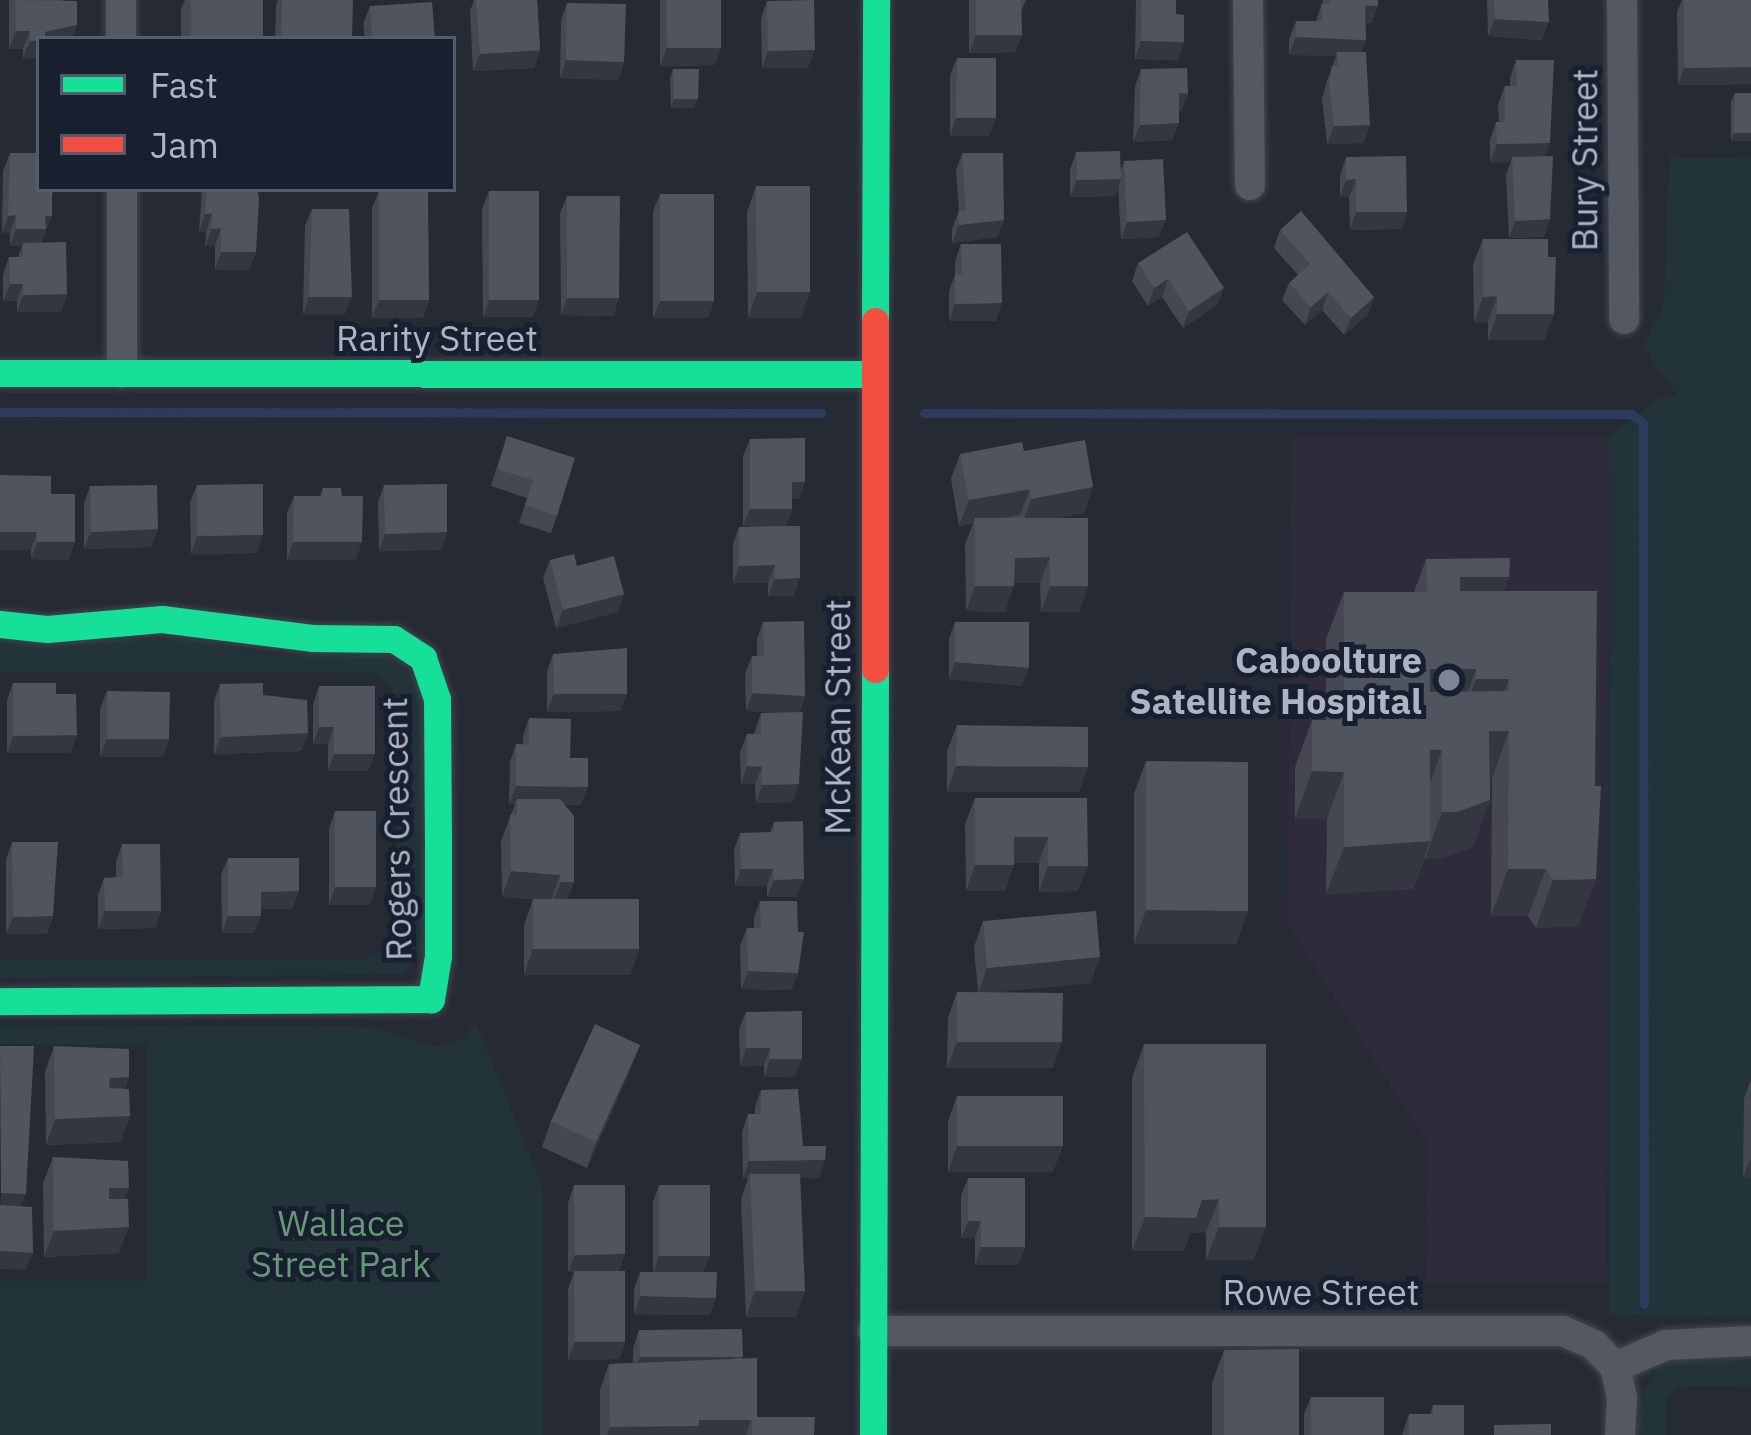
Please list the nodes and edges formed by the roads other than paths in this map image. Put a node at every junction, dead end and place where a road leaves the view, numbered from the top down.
1 (121, 0) edge
2 (876, 0) edge
3 (1249, 0) edge
4 (1622, 0) edge
5 (121, 36) edge
6 (1250, 185) dead end
7 (122, 192) edge
8 (1624, 319) dead end
9 (0, 374) edge
10 (122, 374) junction
11 (873, 374) junction
12 (0, 624) edge
13 (0, 1001) edge
14 (873, 1331) junction
15 (1751, 1341) edge
16 (1615, 1367) junction
17 (873, 1435) edge
18 (1620, 1435) edge

1 - 5 street
2 - 11 street, McKean Street
3 - 6 street
4 - 8 street, Bury Street
7 - 10 street
9 - 10 street, Rarity Street
10 - 11 street, Rarity Street
11 - 14 street, McKean Street
12 - 13 street, Rogers Crescent
14 - 16 street, Rowe Street
14 - 17 street, McKean Street
15 - 16 street
16 - 18 street

